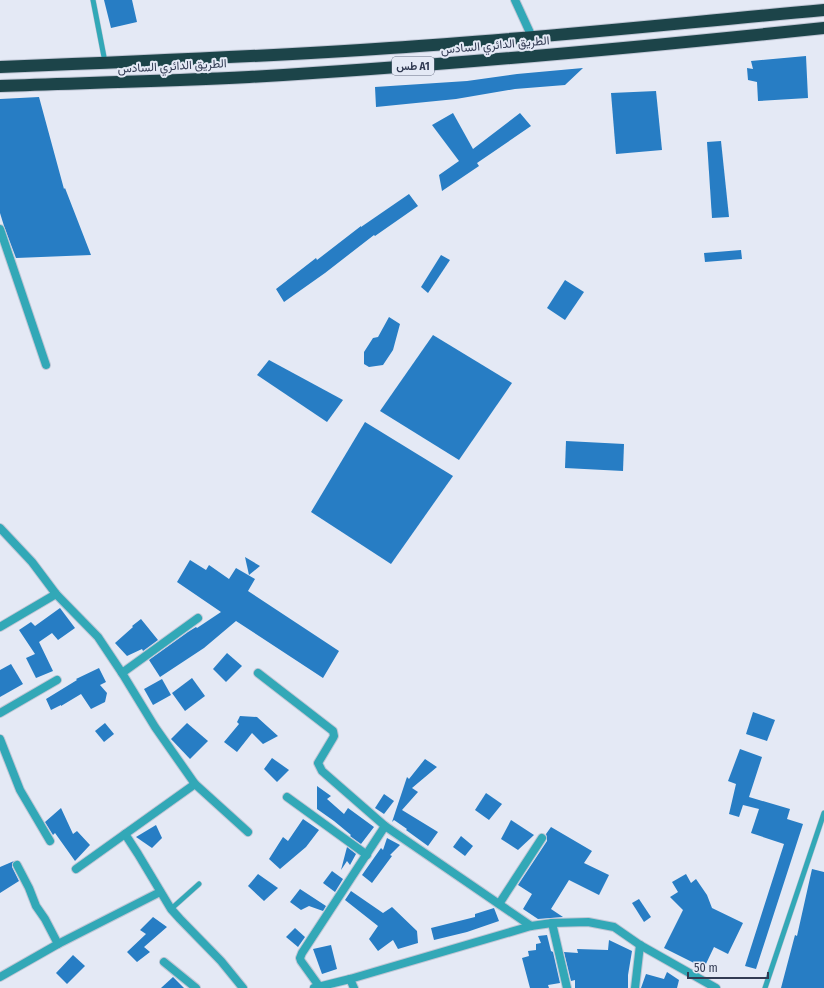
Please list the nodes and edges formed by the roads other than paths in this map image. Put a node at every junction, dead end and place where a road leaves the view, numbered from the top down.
1 (93, 0) edge
2 (515, 0) edge
3 (824, 10) edge
4 (824, 28) edge
5 (532, 37) junction
6 (105, 63) junction
7 (0, 67) edge
8 (0, 86) edge
9 (0, 229) edge
10 (46, 366) dead end
11 (0, 528) edge
12 (56, 594) junction
13 (198, 618) dead end
14 (0, 627) edge
15 (122, 673) junction
16 (258, 673) dead end
17 (57, 680) dead end
18 (0, 713) edge
19 (0, 739) edge
20 (195, 784) junction
21 (287, 797) dead end
22 (824, 813) edge
23 (385, 826) junction
24 (248, 832) dead end
25 (125, 834) junction
26 (542, 838) dead end
27 (50, 840) dead end
28 (367, 855) junction
29 (18, 865) dead end
30 (76, 869) dead end
31 (199, 884) dead end
32 (160, 892) junction
33 (499, 904) junction
34 (171, 909) junction
35 (552, 923) junction
36 (531, 926) junction
37 (58, 944) junction
38 (640, 945) junction
39 (164, 962) dead end
40 (0, 977) edge
41 (350, 979) junction
42 (316, 987) edge
43 (196, 988) edge
44 (243, 988) edge
45 (354, 988) edge
46 (567, 988) edge
47 (635, 988) edge
48 (716, 988) edge
49 (765, 988) edge

1 - 6 lane
2 - 5 street
3 - 5 highway, الطريق الدائري السادس / طس A1
4 - 8 highway, الطريق الدائري السادس / طس A1
5 - 6 highway, الطريق الدائري السادس / طس A1
6 - 7 highway, الطريق الدائري السادس / طس A1
9 - 10 street
11 - 12 street
12 - 14 street
12 - 15 street
13 - 15 street
15 - 20 street
16 - 23 street
17 - 18 street
19 - 27 street
20 - 24 street
20 - 25 street
21 - 28 street
22 - 49 lane
23 - 28 street
23 - 33 street
25 - 30 street
25 - 32 street
26 - 33 street
28 - 42 street
29 - 37 street
31 - 34 lane
32 - 34 street
32 - 37 street
33 - 36 street
34 - 44 street
35 - 36 street
35 - 38 street
35 - 46 street
36 - 41 street
37 - 40 street
38 - 47 street
38 - 48 street
39 - 43 street
41 - 42 street
41 - 45 street

